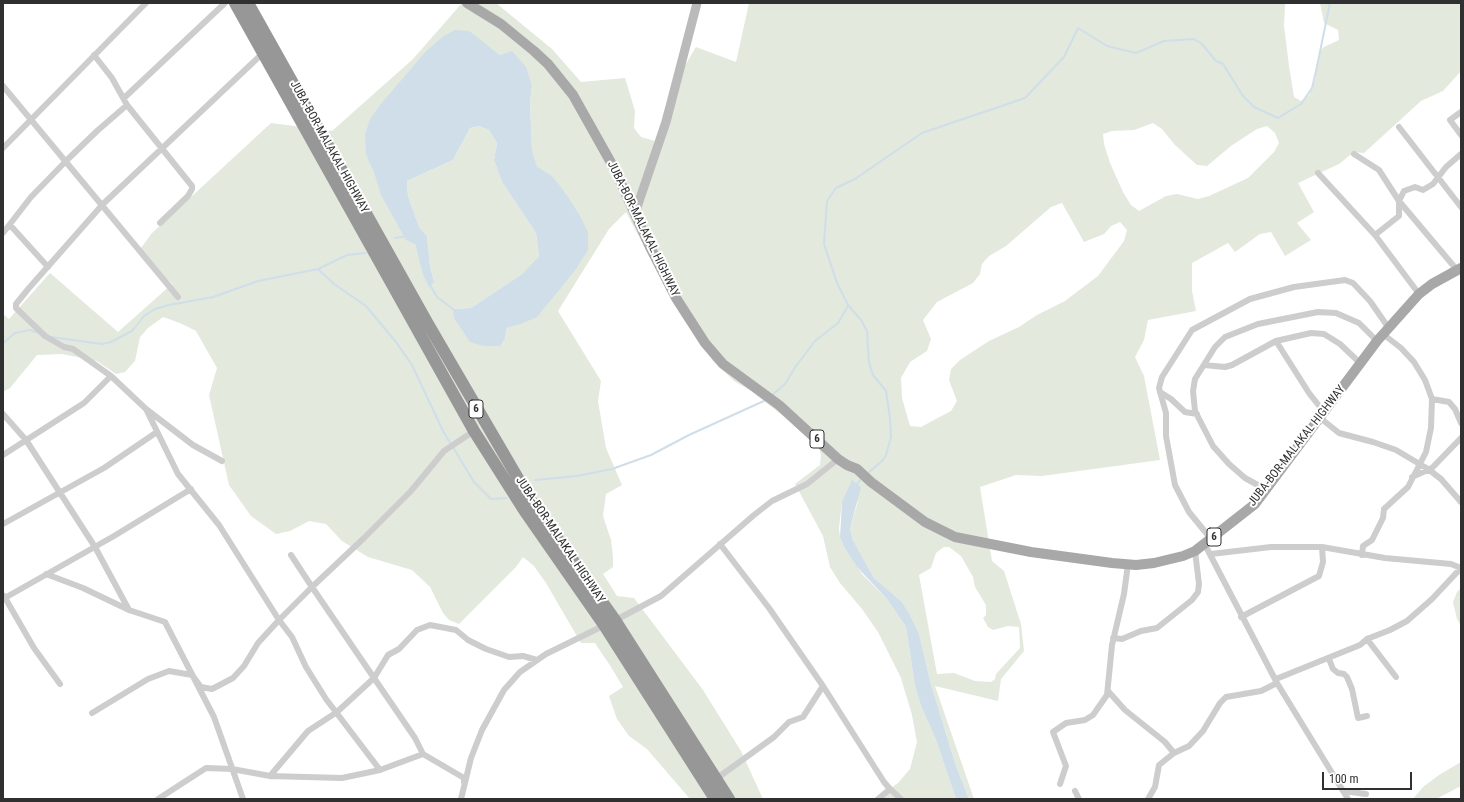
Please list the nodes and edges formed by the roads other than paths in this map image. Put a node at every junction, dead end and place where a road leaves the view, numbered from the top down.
1 (146, 3) edge
2 (225, 3) edge
3 (235, 3) edge
4 (248, 3) edge
5 (467, 3) edge
6 (697, 3) edge
7 (263, 53) junction
8 (94, 55) junction
9 (3, 86) edge
10 (124, 98) junction
11 (128, 105) junction
12 (1461, 112) edge
13 (31, 119) junction
14 (1399, 127) dead end
15 (1461, 135) edge
16 (3, 148) edge
17 (162, 149) junction
18 (1354, 154) dead end
19 (1461, 154) edge
20 (66, 162) junction
21 (1318, 173) dead end
22 (1438, 177) junction
23 (1399, 201) junction
24 (103, 204) junction
25 (1461, 207) edge
26 (635, 214) junction
27 (160, 222) dead end
28 (10, 225) junction
29 (3, 233) edge
30 (1375, 235) junction
31 (48, 267) junction
32 (1459, 269) edge
33 (1420, 294) junction
34 (178, 297) dead end
35 (1382, 334) junction
36 (1276, 341) junction
37 (1360, 363) junction
38 (1204, 365) junction
39 (111, 376) junction
40 (1160, 392) junction
41 (1432, 399) junction
42 (146, 409) junction
43 (3, 414) edge
44 (1197, 414) junction
45 (1322, 415) junction
46 (1461, 423) edge
47 (474, 431) junction
48 (157, 432) junction
49 (1461, 438) edge
50 (26, 440) junction
51 (3, 455) edge
52 (838, 459) junction
53 (222, 461) dead end
54 (1419, 465) junction
55 (1428, 469) junction
56 (1412, 477) junction
57 (191, 488) junction
58 (1266, 489) junction
59 (59, 493) junction
60 (1461, 502) edge
61 (3, 524) edge
62 (1208, 541) junction
63 (720, 544) junction
64 (95, 547) junction
65 (1322, 547) junction
66 (1196, 551) junction
67 (1211, 554) junction
68 (1362, 554) junction
69 (291, 555) dead end
70 (1128, 564) junction
71 (1461, 569) edge
72 (46, 574) junction
73 (312, 587) junction
74 (4, 597) edge
75 (129, 610) junction
76 (1241, 617) junction
77 (279, 620) junction
78 (610, 622) junction
79 (1113, 638) junction
80 (1367, 639) junction
81 (1329, 659) junction
82 (537, 660) junction
83 (192, 675) junction
84 (1396, 677) dead end
85 (374, 678) junction
86 (1276, 681) junction
87 (60, 684) dead end
88 (823, 686) junction
89 (1108, 691) junction
90 (336, 712) junction
91 (92, 713) dead end
92 (1367, 716) dead end
93 (1174, 752) junction
94 (423, 754) junction
95 (232, 769) junction
96 (380, 770) junction
97 (270, 776) junction
98 (716, 779) junction
99 (1060, 784) dead end
100 (890, 789) junction
101 (1075, 791) dead end
102 (1343, 791) junction
103 (1366, 794) dead end
104 (158, 799) edge
105 (243, 799) edge
106 (462, 799) edge
107 (715, 799) edge
108 (729, 799) edge
109 (878, 799) edge
110 (900, 799) edge
111 (1079, 799) edge
112 (1148, 799) edge
113 (1348, 799) edge

1 - 8 street
2 - 10 street
3 - 7 highway, JUBA-BOR-MALAKAL HIGHWAY / 6
4 - 78 highway, JUBA-BOR-MALAKAL HIGHWAY / 6
5 - 26 main road, JUBA-BOR-MALAKAL HIGHWAY / 6
6 - 26 street
7 - 17 street
7 - 47 highway, JUBA-BOR-MALAKAL HIGHWAY / 6
8 - 10 street
8 - 13 street
9 - 13 street
10 - 11 street
11 - 17 street
11 - 20 street
12 - 15 street
13 - 16 street
13 - 20 street
14 - 22 street
17 - 24 street
17 - 27 street
18 - 23 street
19 - 22 street
20 - 24 street
20 - 28 street
21 - 30 street
22 - 23 street
22 - 25 street
23 - 30 street
23 - 32 street
24 - 31 street
24 - 34 street
26 - 52 main road, JUBA-BOR-MALAKAL HIGHWAY / 6
28 - 29 street
28 - 31 street
30 - 33 street
31 - 39 street
32 - 33 main road, JUBA-BOR-MALAKAL HIGHWAY / 6
33 - 35 main road, JUBA-BOR-MALAKAL HIGHWAY / 6
35 - 37 main road, JUBA-BOR-MALAKAL HIGHWAY / 6
35 - 38 street
35 - 40 street
35 - 41 street
36 - 37 street
36 - 38 street
36 - 45 street
37 - 45 main road, JUBA-BOR-MALAKAL HIGHWAY / 6
38 - 44 street
39 - 42 street
39 - 50 street
40 - 44 street
40 - 62 street
41 - 46 street
41 - 54 street
42 - 48 street
42 - 53 street
43 - 50 street
44 - 58 street
45 - 54 street
45 - 58 main road, JUBA-BOR-MALAKAL HIGHWAY / 6
47 - 73 street
47 - 78 highway, JUBA-BOR-MALAKAL HIGHWAY / 6
48 - 57 street
48 - 59 street
49 - 55 street
50 - 51 street
50 - 59 street
52 - 63 street
52 - 70 main road, JUBA-BOR-MALAKAL HIGHWAY / 6
54 - 55 street
54 - 56 street
55 - 56 street
55 - 60 street
56 - 68 street
57 - 64 street
57 - 77 street
58 - 62 main road, JUBA-BOR-MALAKAL HIGHWAY / 6
59 - 61 street
59 - 64 street
62 - 66 main road, JUBA-BOR-MALAKAL HIGHWAY / 6
62 - 67 street
63 - 78 street
63 - 88 street
64 - 72 street
64 - 75 street
65 - 67 street
65 - 68 street
65 - 76 street
66 - 70 main road, JUBA-BOR-MALAKAL HIGHWAY / 6
66 - 79 street
67 - 76 street
68 - 71 street
69 - 73 street
70 - 79 street
71 - 80 street
72 - 74 street
72 - 75 street
73 - 77 street
73 - 85 street
74 - 87 street
75 - 83 street
76 - 86 street
77 - 83 street
77 - 90 street
78 - 82 street
78 - 98 highway, JUBA-BOR-MALAKAL HIGHWAY / 6
78 - 107 highway, JUBA-BOR-MALAKAL HIGHWAY / 6
79 - 89 street
80 - 81 street
80 - 84 street
81 - 86 street
81 - 92 street
82 - 85 street
82 - 106 street
83 - 91 street
83 - 95 street
85 - 90 street
85 - 94 street
86 - 93 street
86 - 102 street
88 - 98 street
88 - 100 street
89 - 93 street
89 - 99 street
90 - 96 street
90 - 97 street
93 - 112 street
94 - 96 street
94 - 106 street
95 - 97 street
95 - 104 street
95 - 105 street
96 - 97 street
98 - 108 highway, JUBA-BOR-MALAKAL HIGHWAY / 6
100 - 109 street
100 - 110 street
101 - 111 street
102 - 103 street
102 - 113 street

